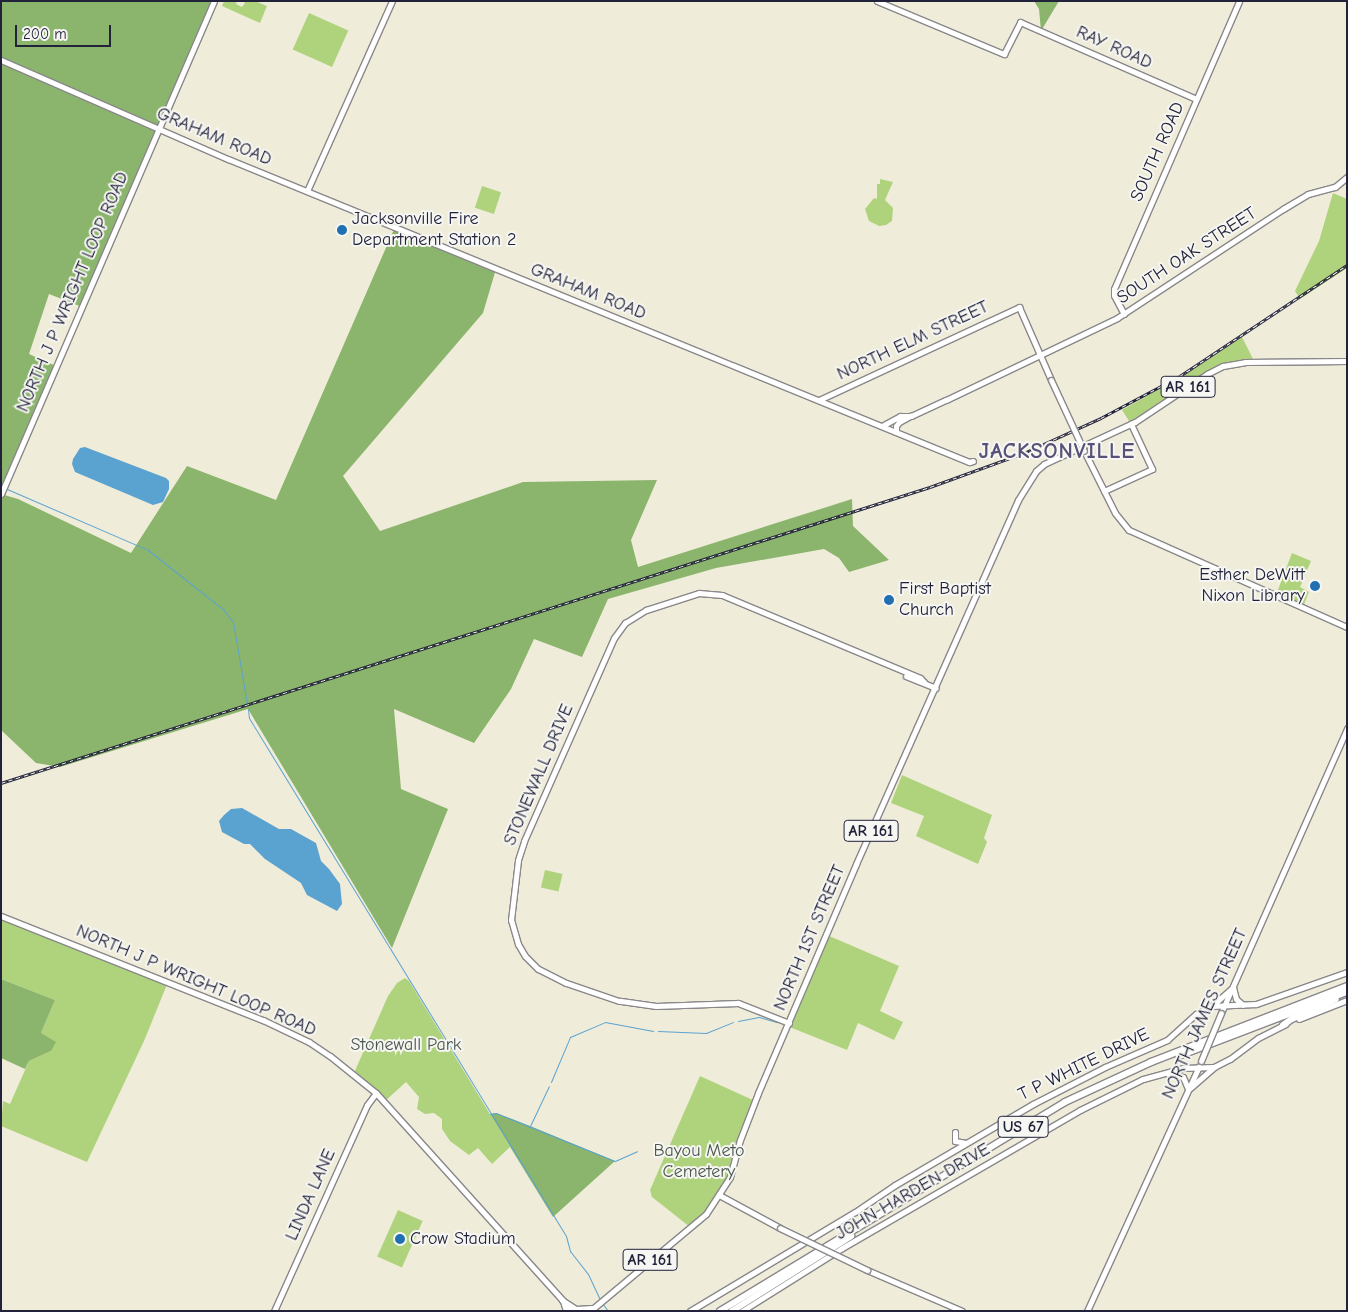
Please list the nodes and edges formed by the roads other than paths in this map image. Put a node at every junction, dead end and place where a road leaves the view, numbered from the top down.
1 (214, 1) edge
2 (392, 1) edge
3 (877, 1) edge
4 (1239, 1) edge
5 (1, 60) edge
6 (1196, 99) junction
7 (158, 128) junction
8 (1347, 176) edge
9 (307, 191) junction
10 (1124, 314) junction
11 (1041, 356) junction
12 (1347, 361) edge
13 (819, 400) junction
14 (911, 416) junction
15 (1131, 424) junction
16 (882, 426) junction
17 (896, 432) junction
18 (973, 461) dead end
19 (1104, 491) junction
20 (1, 494) edge
21 (1347, 627) edge
22 (936, 688) junction
23 (1347, 728) edge
24 (1, 916) edge
25 (1347, 972) edge
26 (1347, 986) edge
27 (1233, 987) junction
28 (1347, 992) edge
29 (1347, 1000) edge
30 (1212, 1006) junction
31 (1225, 1006) junction
32 (1244, 1006) junction
33 (789, 1023) junction
34 (1284, 1025) junction
35 (1199, 1067) junction
36 (1214, 1067) junction
37 (1163, 1074) junction
38 (1188, 1090) junction
39 (376, 1094) junction
40 (955, 1132) dead end
41 (966, 1143) junction
42 (719, 1195) junction
43 (562, 1300) junction
44 (594, 1308) edge
45 (735, 1310) edge
46 (274, 1311) edge
47 (566, 1311) edge
48 (572, 1311) edge
49 (690, 1311) edge
50 (720, 1311) edge
51 (962, 1311) edge
52 (1087, 1311) edge

1 - 7 main road, NORTH J P WRIGHT LOOP ROAD
2 - 9 main road
3 - 6 main road, RAY ROAD
4 - 6 main road, SOUTH ROAD
5 - 7 main road, GRAHAM ROAD
6 - 10 main road, SOUTH ROAD
7 - 9 main road, GRAHAM ROAD
7 - 20 main road, NORTH J P WRIGHT LOOP ROAD
8 - 10 main road, SOUTH OAK STREET
9 - 13 main road, GRAHAM ROAD
10 - 11 main road, SOUTH OAK STREET
11 - 13 main road, NORTH ELM STREET
11 - 14 main road, SOUTH OAK STREET
11 - 19 main road, bridge
12 - 15 main road, AR 161
13 - 16 main road, GRAHAM ROAD
14 - 16 main road
14 - 17 main road
15 - 19 main road
15 - 22 main road, NORTH 1ST STREET / AR 161
16 - 17 main road, GRAHAM ROAD
17 - 18 main road, GRAHAM ROAD
19 - 21 main road
22 - 33 main road, NORTH 1ST STREET / AR 161
22 - 33 main road, STONEWALL DRIVE
23 - 27 main road, NORTH JAMES STREET
24 - 39 main road, NORTH J P WRIGHT LOOP ROAD
25 - 32 main road
26 - 50 highway, US 67
27 - 30 main road, T P WHITE DRIVE
27 - 31 main road, NORTH JAMES STREET
27 - 32 main road
28 - 34 highway
28 - 45 highway, US 67
29 - 34 main road, JOHN HARDEN DRIVE
30 - 31 main road
30 - 41 main road, T P WHITE DRIVE
31 - 32 main road
31 - 35 main road, NORTH JAMES STREET, bridge
33 - 42 main road, NORTH 1ST STREET / AR 161
34 - 36 main road, JOHN HARDEN DRIVE
35 - 36 main road, JOHN HARDEN DRIVE
35 - 37 main road, JOHN HARDEN DRIVE
35 - 38 main road, NORTH JAMES STREET
36 - 38 main road
37 - 38 main road
37 - 45 main road, JOHN HARDEN DRIVE
38 - 52 main road, NORTH JAMES STREET
39 - 43 main road, NORTH J P WRIGHT LOOP ROAD
39 - 46 main road, LINDA LANE
40 - 41 main road
41 - 49 main road, T P WHITE DRIVE
42 - 44 main road, NORTH 1ST STREET / AR 161
42 - 51 main road, bridge
43 - 44 main road
43 - 47 main road
43 - 48 main road, NORTH J P WRIGHT LOOP ROAD

